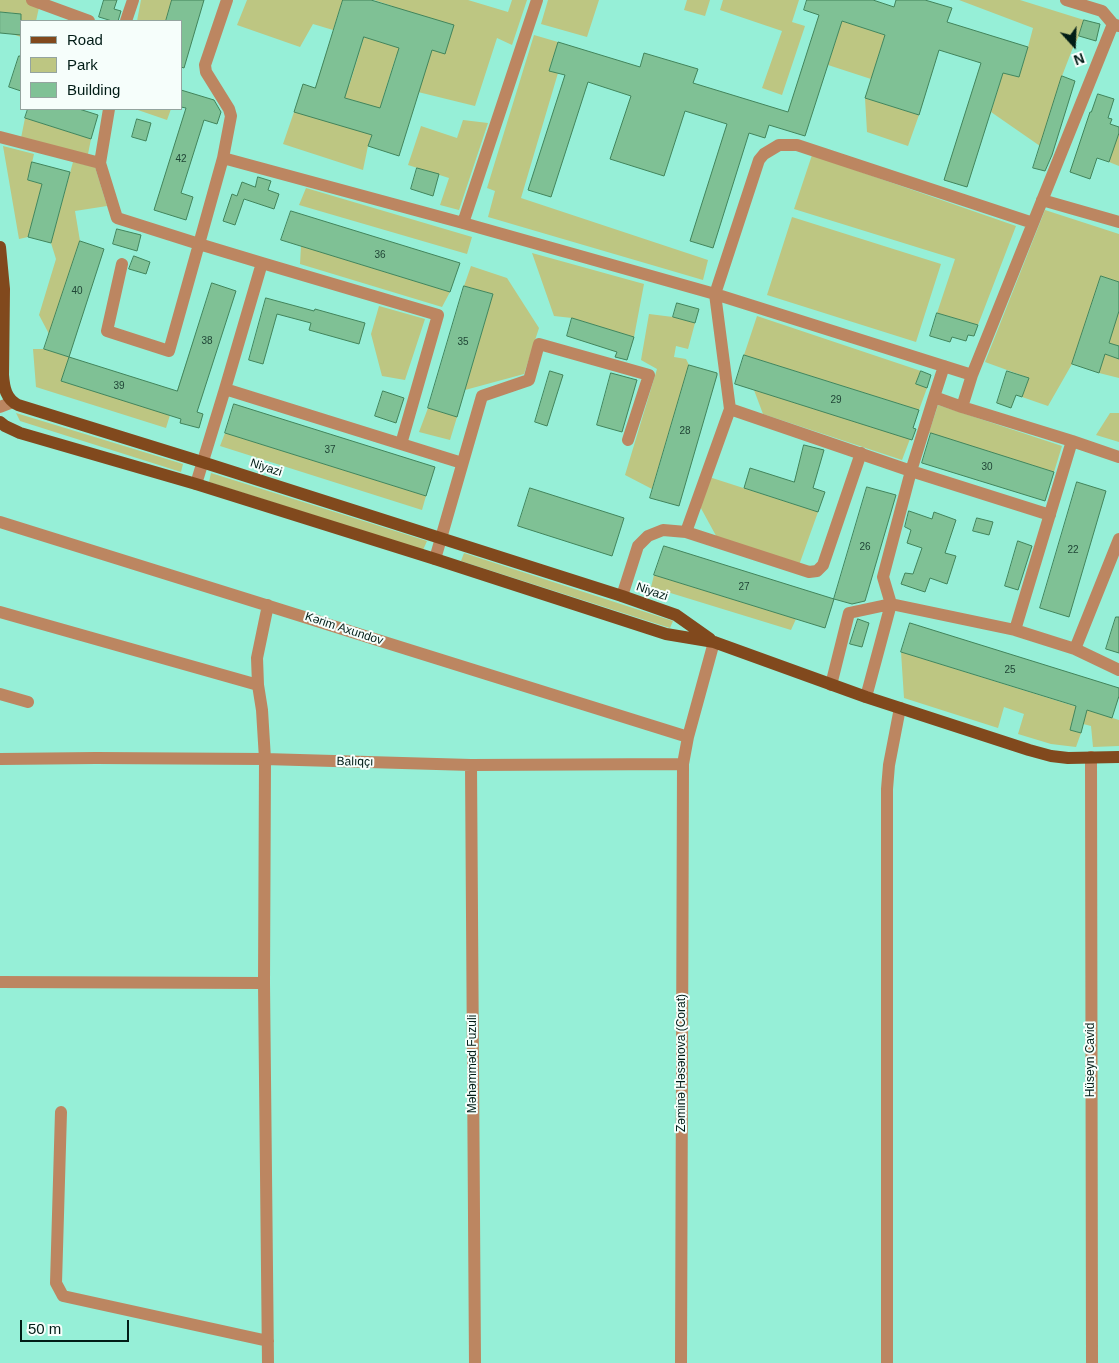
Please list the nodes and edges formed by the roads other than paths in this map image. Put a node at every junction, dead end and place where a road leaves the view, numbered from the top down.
1 (32, 0) edge
2 (133, 0) edge
3 (227, 0) edge
4 (537, 0) edge
5 (1066, 0) edge
6 (87, 20) edge
7 (126, 20) edge
8 (1116, 25) edge
9 (110, 110) edge
10 (0, 137) edge
11 (223, 158) junction
12 (100, 163) junction
13 (1042, 200) junction
14 (1119, 222) edge
15 (463, 223) junction
16 (1033, 223) junction
17 (198, 244) junction
18 (0, 247) edge
19 (262, 263) junction
20 (122, 264) dead end
21 (716, 294) junction
22 (944, 366) junction
23 (972, 375) junction
24 (225, 389) junction
25 (934, 398) junction
26 (13, 402) junction
27 (962, 406) junction
28 (0, 407) edge
29 (730, 410) junction
30 (0, 422) edge
31 (628, 440) dead end
32 (1072, 441) junction
33 (401, 444) junction
34 (861, 453) junction
35 (1119, 457) edge
36 (202, 462) junction
37 (462, 463) junction
38 (910, 471) junction
39 (196, 484) junction
40 (1050, 515) junction
41 (0, 522) edge
42 (686, 532) junction
43 (441, 538) junction
44 (1119, 539) edge
45 (435, 559) junction
46 (622, 596) junction
47 (891, 604) junction
48 (268, 605) junction
49 (0, 612) edge
50 (1014, 630) junction
51 (714, 642) junction
52 (1076, 649) junction
53 (1119, 670) edge
54 (258, 685) junction
55 (831, 685) junction
56 (0, 694) edge
57 (866, 697) junction
58 (28, 702) dead end
59 (900, 708) junction
60 (688, 737) junction
61 (1091, 757) junction
62 (1119, 758) edge
63 (0, 759) edge
64 (265, 759) junction
65 (684, 764) junction
66 (472, 765) junction
67 (0, 982) edge
68 (264, 983) junction
69 (60, 1112) dead end
70 (268, 1341) junction
71 (268, 1363) edge
72 (474, 1363) edge
73 (681, 1363) edge
74 (887, 1363) edge
75 (1092, 1363) edge

1 - 6 street
2 - 7 street
3 - 11 street
4 - 15 street
5 - 8 street
8 - 13 street
9 - 12 street
10 - 12 street
11 - 15 street
11 - 17 street
12 - 17 street
13 - 14 street
13 - 16 street
15 - 21 street
16 - 21 street
16 - 23 street
17 - 19 street
17 - 20 street
18 - 26 main road
19 - 24 street
19 - 33 street
21 - 22 street
21 - 29 street
22 - 23 street
22 - 25 street
23 - 27 street
24 - 33 street
24 - 36 street
25 - 27 street
25 - 38 street
26 - 28 street
26 - 36 main road, Niyazi
27 - 32 street
29 - 34 street
29 - 42 street
30 - 39 main road
31 - 37 street
32 - 35 street
32 - 40 street
33 - 37 street
34 - 38 street
34 - 42 street
36 - 39 street
36 - 43 main road, Niyazi
37 - 43 street
38 - 40 street
38 - 47 street
39 - 45 main road
40 - 50 street
41 - 48 street, Kərim Axundov
42 - 46 street
43 - 45 street
43 - 46 main road, Niyazi
44 - 52 street
45 - 51 main road
46 - 51 main road, Niyazi
47 - 50 street
47 - 55 street
47 - 57 street
48 - 54 street
48 - 60 street, Kərim Axundov
49 - 54 street
50 - 52 street
51 - 55 main road
51 - 60 street
52 - 53 street
54 - 64 street
55 - 57 main road
56 - 58 street
57 - 59 main road
59 - 61 main road
59 - 74 street
60 - 65 street
61 - 62 main road
61 - 75 street, Hüseyn Cavid
63 - 64 street, Balıqçı
64 - 66 street, Balıqçı
64 - 68 street
65 - 66 street, Balıqçı
65 - 73 street, Zəminə Həsənova (Corat)
66 - 72 street, Məhəmməd Fuzuli
67 - 68 street
68 - 70 street
69 - 70 street
70 - 71 street

